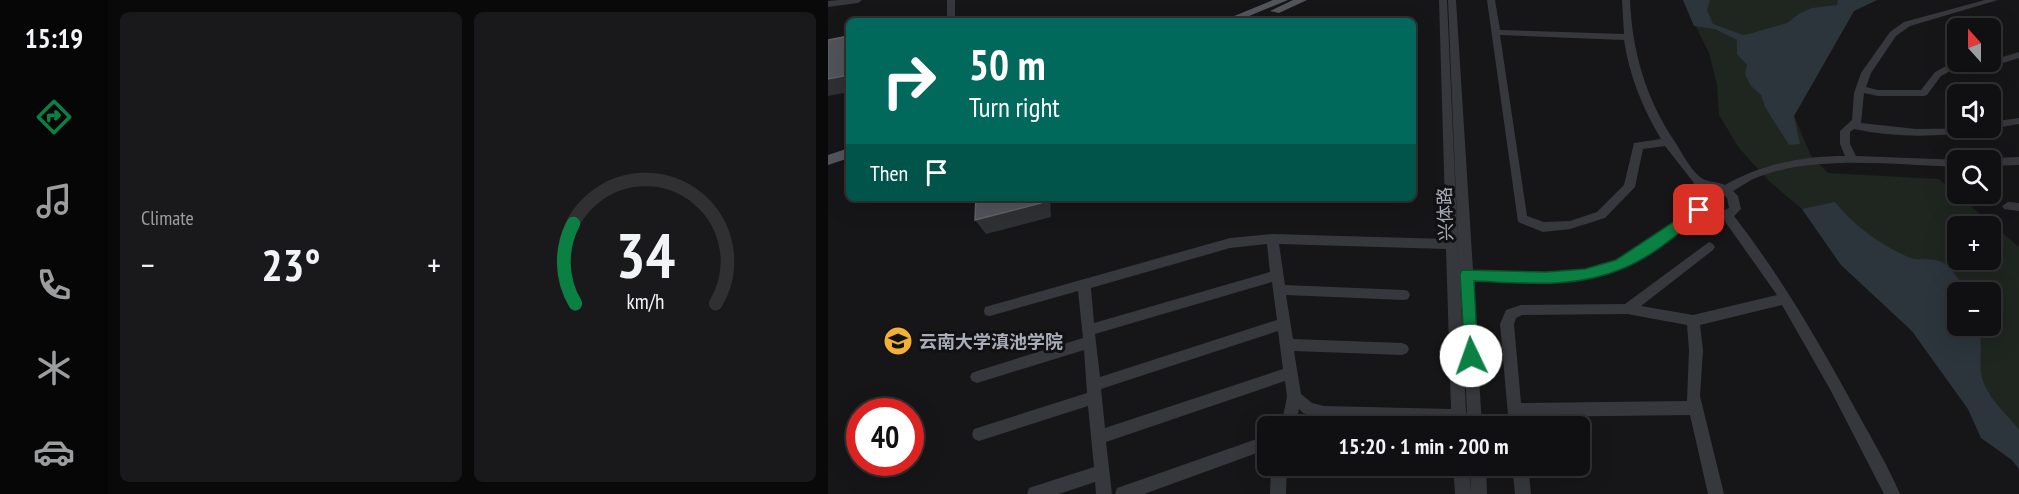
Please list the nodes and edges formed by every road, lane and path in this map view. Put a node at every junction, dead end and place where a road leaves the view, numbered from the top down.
1 (858, 0) edge
2 (951, 0) edge
3 (1283, 0) edge
4 (1302, 0) edge
5 (1443, 0) edge
6 (1452, 0) edge
7 (1491, 0) edge
8 (1626, 0) edge
9 (1994, 0) edge
10 (828, 4) edge
11 (951, 18) edge
12 (1235, 18) edge
13 (1257, 18) edge
14 (1495, 32) junction
15 (1627, 37) junction
16 (2019, 55) edge
17 (1860, 89) junction
18 (2019, 121) edge
19 (2001, 124) edge
20 (1852, 125) junction
21 (1947, 130) edge
22 (1670, 142) junction
23 (846, 154) edge
24 (1852, 159) junction
25 (828, 160) edge
26 (1456, 160) junction
27 (2019, 161) edge
28 (2001, 162) edge
29 (1947, 163) edge
30 (846, 164) edge
31 (828, 169) edge
32 (1702, 185) junction
33 (1726, 190) junction
34 (1699, 210) junction
35 (1727, 215) junction
36 (1272, 239) junction
37 (1453, 244) junction
38 (1709, 247) dead end
39 (1460, 274) junction
40 (1278, 275) junction
41 (1084, 284) junction
42 (1280, 290) junction
43 (1404, 295) dead end
44 (1784, 299) junction
45 (1627, 309) junction
46 (990, 311) dead end
47 (1694, 321) junction
48 (1285, 323) junction
49 (1089, 336) junction
50 (1288, 345) junction
51 (1402, 350) dead end
52 (1291, 373) junction
53 (977, 377) dead end
54 (1094, 391) junction
55 (1294, 397) junction
56 (1695, 408) junction
57 (1515, 410) junction
58 (1290, 416) edge
59 (1375, 416) edge
60 (1459, 416) edge
61 (1473, 416) edge
62 (1515, 416) edge
63 (979, 434) dead end
64 (1099, 437) junction
65 (1257, 445) edge
66 (1102, 472) junction
67 (1279, 476) edge
68 (1462, 476) edge
69 (1478, 476) edge
70 (1521, 476) edge
71 (1035, 494) edge
72 (1104, 494) edge
73 (1123, 494) edge
74 (1278, 494) edge
75 (1463, 494) edge
76 (1479, 494) edge
77 (1523, 494) edge
78 (1716, 494) edge
79 (1892, 494) edge

1 - 10 street
2 - 11 street
3 - 12 main road
4 - 13 main road
5 - 26 street, 兴体路
6 - 26 street, 兴体路
7 - 14 street
8 - 15 street
9 - 17 street
14 - 15 street
14 - 22 street
15 - 22 street
16 - 17 street
17 - 20 street
18 - 19 street
20 - 21 street
20 - 24 street
22 - 32 street
23 - 25 main road
24 - 29 street
24 - 33 street
26 - 37 street, 兴体路
26 - 39 street, 兴体路
27 - 28 street
30 - 31 main road
32 - 33 street
32 - 34 street
33 - 35 street
34 - 35 street
34 - 39 street
35 - 44 street
36 - 37 street
36 - 40 street
36 - 41 street
37 - 39 street, 兴体路
38 - 45 street
39 - 60 street, 兴体路
39 - 61 street, 兴体路
40 - 42 street
40 - 49 street
41 - 46 street
41 - 49 street
42 - 43 street
42 - 48 street
44 - 47 street
44 - 79 street
45 - 47 street
45 - 57 street
47 - 56 street
48 - 50 street
48 - 54 street
49 - 53 street
49 - 54 street
50 - 51 street
50 - 52 street
52 - 55 street
52 - 64 street
54 - 63 street
54 - 64 street
55 - 58 street
55 - 59 street
56 - 57 street
56 - 78 street
57 - 62 street
64 - 66 street
65 - 73 street
66 - 71 street
66 - 72 street
67 - 74 street
68 - 75 street
69 - 76 street
70 - 77 street

